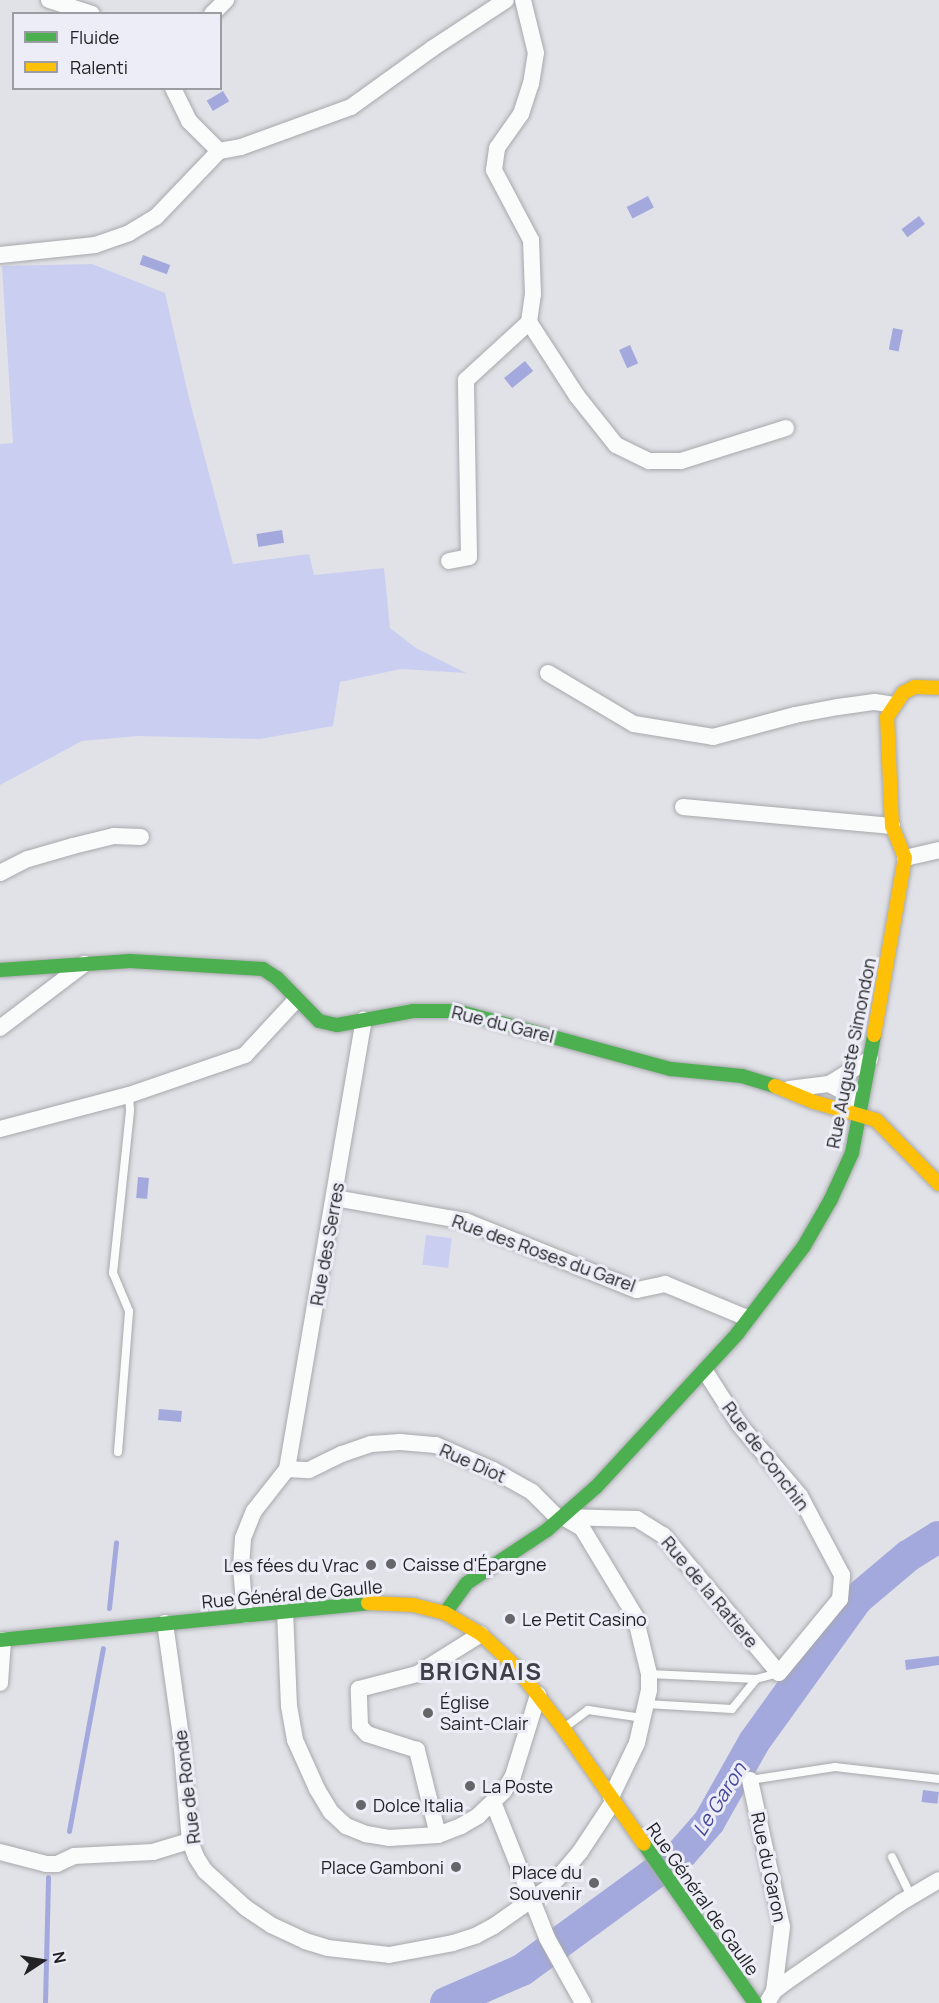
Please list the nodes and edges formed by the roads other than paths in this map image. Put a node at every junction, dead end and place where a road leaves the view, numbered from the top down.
1 (49, 0) edge
2 (226, 0) edge
3 (506, 0) edge
4 (523, 0) edge
5 (86, 12) edge
6 (214, 12) edge
7 (174, 90) edge
8 (219, 151) junction
9 (0, 255) edge
10 (529, 322) junction
11 (786, 428) dead end
12 (449, 561) dead end
13 (548, 673) dead end
14 (939, 688) edge
15 (894, 705) junction
16 (683, 807) dead end
17 (892, 826) junction
18 (141, 837) dead end
19 (939, 850) edge
20 (905, 858) junction
21 (0, 873) edge
22 (84, 964) junction
23 (0, 970) edge
24 (296, 1000) junction
25 (364, 1020) junction
26 (0, 1028) edge
27 (870, 1059) junction
28 (829, 1084) junction
29 (787, 1089) junction
30 (129, 1095) junction
31 (860, 1116) junction
32 (0, 1129) edge
33 (939, 1184) edge
34 (335, 1198) junction
35 (747, 1318) junction
36 (705, 1371) junction
37 (118, 1452) dead end
38 (287, 1469) junction
39 (561, 1518) junction
40 (285, 1611) junction
41 (445, 1613) junction
42 (244, 1615) junction
43 (165, 1623) junction
44 (481, 1634) junction
45 (2, 1640) edge
46 (779, 1673) junction
47 (649, 1674) junction
48 (756, 1679) junction
49 (0, 1683) edge
50 (538, 1695) junction
51 (645, 1711) junction
52 (563, 1728) junction
53 (939, 1779) edge
54 (750, 1780) joint
55 (612, 1799) junction
56 (493, 1802) junction
57 (438, 1835) junction
58 (190, 1841) junction
59 (0, 1852) edge
60 (892, 1857) dead end
61 (939, 1880) edge
62 (911, 1896) junction
63 (535, 1906) junction
64 (771, 1997) edge
65 (583, 2003) edge
66 (755, 2003) edge

1 - 5 street
2 - 6 street
3 - 8 street
4 - 10 street
7 - 8 street
8 - 9 street
10 - 11 street
10 - 12 street
13 - 15 street
14 - 15 street
15 - 17 street
16 - 17 street
17 - 20 street
18 - 21 street
19 - 20 street
20 - 27 street, Rue Auguste Simondon
22 - 23 street, Rue du Garel
22 - 24 street, Rue du Garel
22 - 26 street
24 - 25 street, Rue du Garel
24 - 30 street
25 - 29 street, Rue du Garel
25 - 34 street, Rue des Serres
27 - 28 street
27 - 31 street, Rue Auguste Simondon
28 - 29 street
28 - 31 street
29 - 31 street, Rue du Garel
30 - 32 street
30 - 37 lane
31 - 33 street, Rue du Garel
31 - 35 street, Rue Auguste Simondon
34 - 35 street, Rue des Roses du Garel
34 - 38 street, Rue des Serres
35 - 36 street, Rue Auguste Simondon
36 - 39 street, Rue Auguste Simondon
36 - 46 street, Rue de Conchin
38 - 39 street, Rue Diot
38 - 42 street
39 - 41 street, Rue Auguste Simondon
39 - 46 street, Rue de la Ratiere
39 - 47 street, Rue Diot
40 - 41 street, Rue Général de Gaulle
40 - 42 street, Rue Général de Gaulle
40 - 57 street
41 - 44 street, Rue Général de Gaulle
42 - 43 street, Rue Général de Gaulle
43 - 45 street, Rue Général de Gaulle
43 - 58 street, Rue de Ronde
44 - 50 street, Rue Général de Gaulle
44 - 57 street
45 - 49 street
46 - 48 lane
47 - 48 lane
47 - 51 street, Rue Diot
48 - 51 lane
50 - 52 street, Rue Général de Gaulle
50 - 56 street
51 - 52 lane
51 - 55 street, Rue Diot
52 - 55 street, Rue Général de Gaulle
53 - 54 lane
54 - 64 street, Rue du Garon
55 - 63 street
55 - 66 street, Rue Général de Gaulle
56 - 57 street
56 - 63 street
58 - 59 street
58 - 63 street, Rue de Ronde
60 - 62 lane
61 - 62 street
62 - 64 street
63 - 65 street

